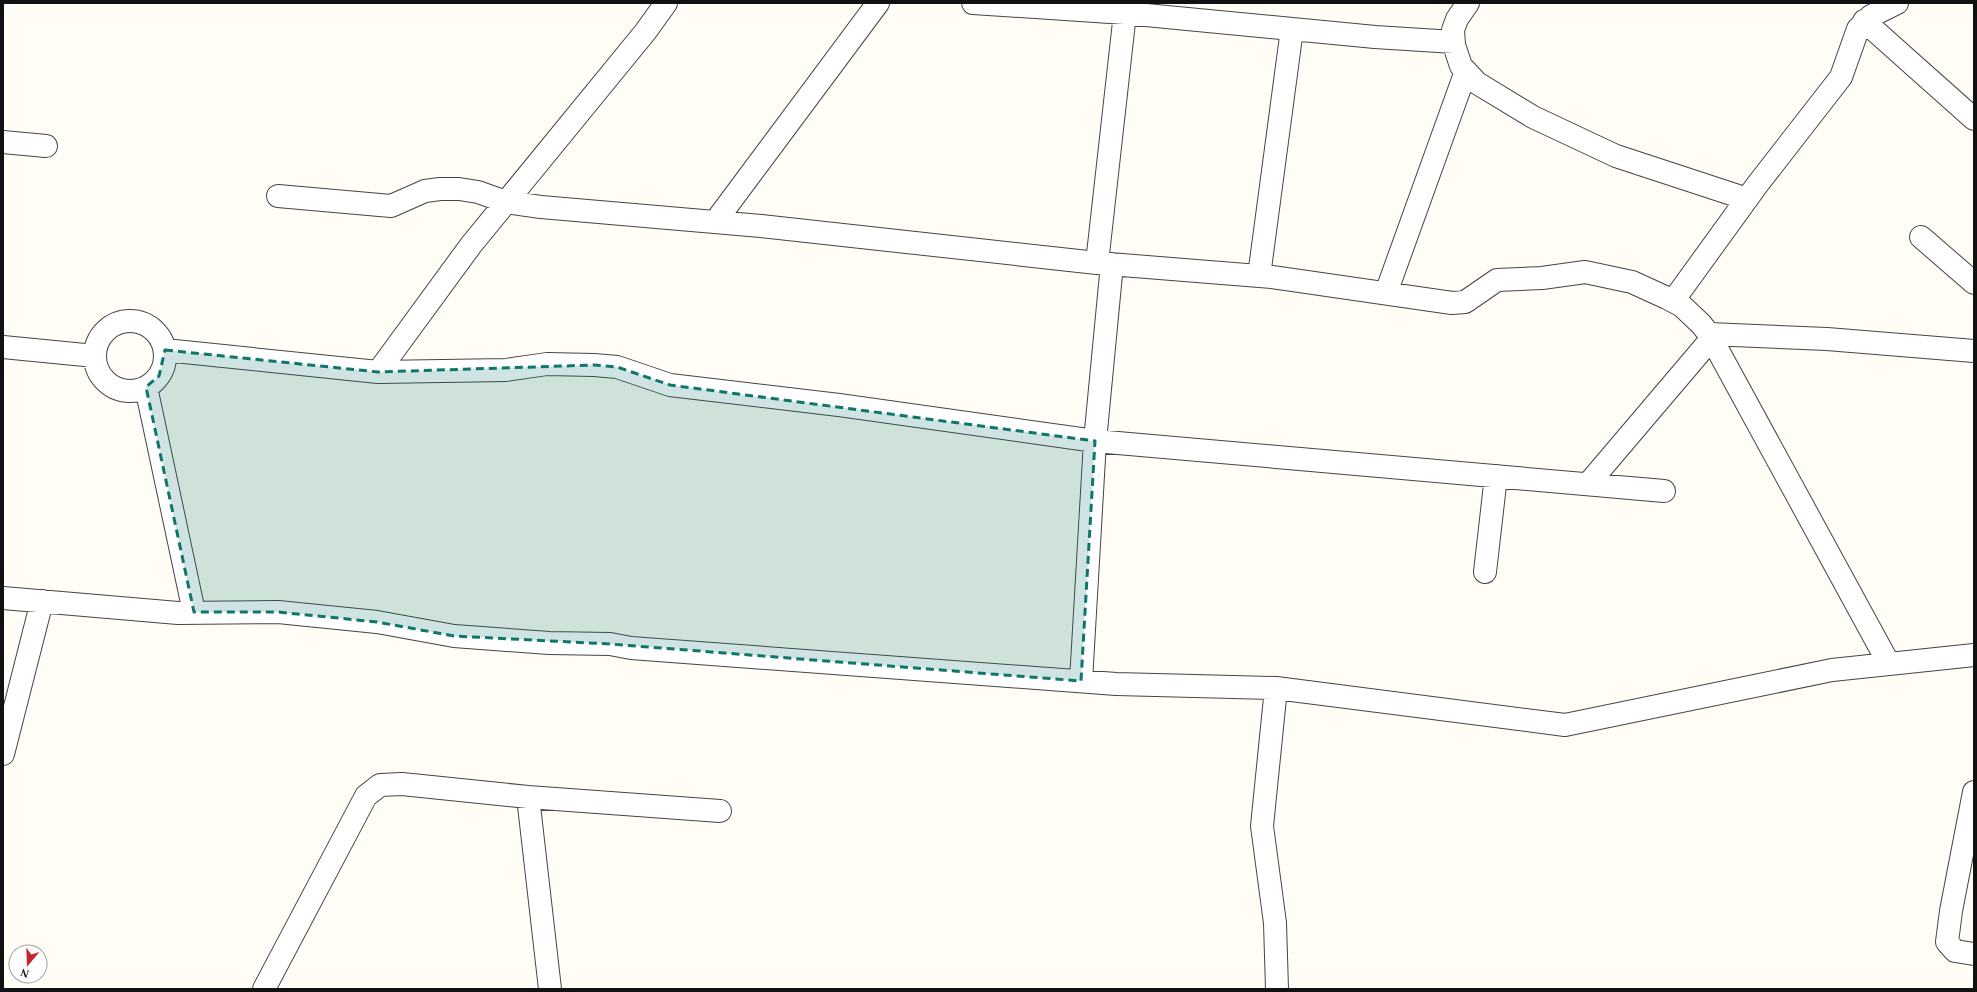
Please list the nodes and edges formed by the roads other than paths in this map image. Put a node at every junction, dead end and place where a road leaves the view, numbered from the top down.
1 (666, 3) edge
2 (878, 3) edge
3 (974, 3) edge
4 (1468, 3) edge
5 (1897, 3) edge
6 (1124, 13) junction
7 (1864, 21) junction
8 (1292, 29) junction
9 (1454, 42) junction
10 (1466, 71) junction
11 (1974, 119) edge
12 (3, 142) edge
13 (46, 146) dead end
14 (278, 196) dead end
15 (1747, 199) junction
16 (506, 202) junction
17 (715, 222) junction
18 (1921, 237) dead end
19 (1104, 263) junction
20 (1260, 276) junction
21 (1974, 282) edge
22 (1386, 293) junction
23 (1673, 301) junction
24 (1710, 336) junction
25 (3, 347) edge
26 (165, 350) junction
27 (1974, 351) edge
28 (95, 356) junction
29 (378, 372) junction
30 (146, 387) junction
31 (1096, 441) junction
32 (1496, 476) junction
33 (1588, 484) junction
34 (1664, 491) dead end
35 (1485, 572) dead end
36 (3, 598) edge
37 (42, 601) junction
38 (194, 612) junction
39 (1974, 655) edge
40 (1889, 664) junction
41 (1081, 682) junction
42 (1276, 688) junction
43 (3, 754) edge
44 (1974, 792) edge
45 (528, 797) junction
46 (720, 811) dead end
47 (1974, 954) edge
48 (264, 989) edge
49 (550, 989) edge
50 (1277, 989) edge

1 - 16 street
2 - 17 street
3 - 6 street
4 - 9 street
5 - 7 street
6 - 8 street
6 - 19 street
7 - 11 street
7 - 15 street
8 - 9 street
8 - 20 street
9 - 10 street
10 - 15 street
10 - 22 street
12 - 13 street
14 - 16 street
15 - 23 street
16 - 17 street
16 - 29 street
17 - 19 street
18 - 21 street
19 - 20 street
19 - 31 street
20 - 22 street
22 - 23 street
23 - 24 street
24 - 27 street
24 - 33 street
24 - 40 street
25 - 28 street
26 - 28 street
26 - 29 street
26 - 30 street
28 - 30 street
29 - 31 street
30 - 38 street
31 - 32 street
31 - 41 street
32 - 33 street
32 - 35 street
33 - 34 street
36 - 37 street
37 - 38 street
37 - 43 street
38 - 41 street
39 - 40 street
40 - 42 street
41 - 42 street
42 - 50 street
44 - 47 street
45 - 46 street
45 - 48 street
45 - 49 street

